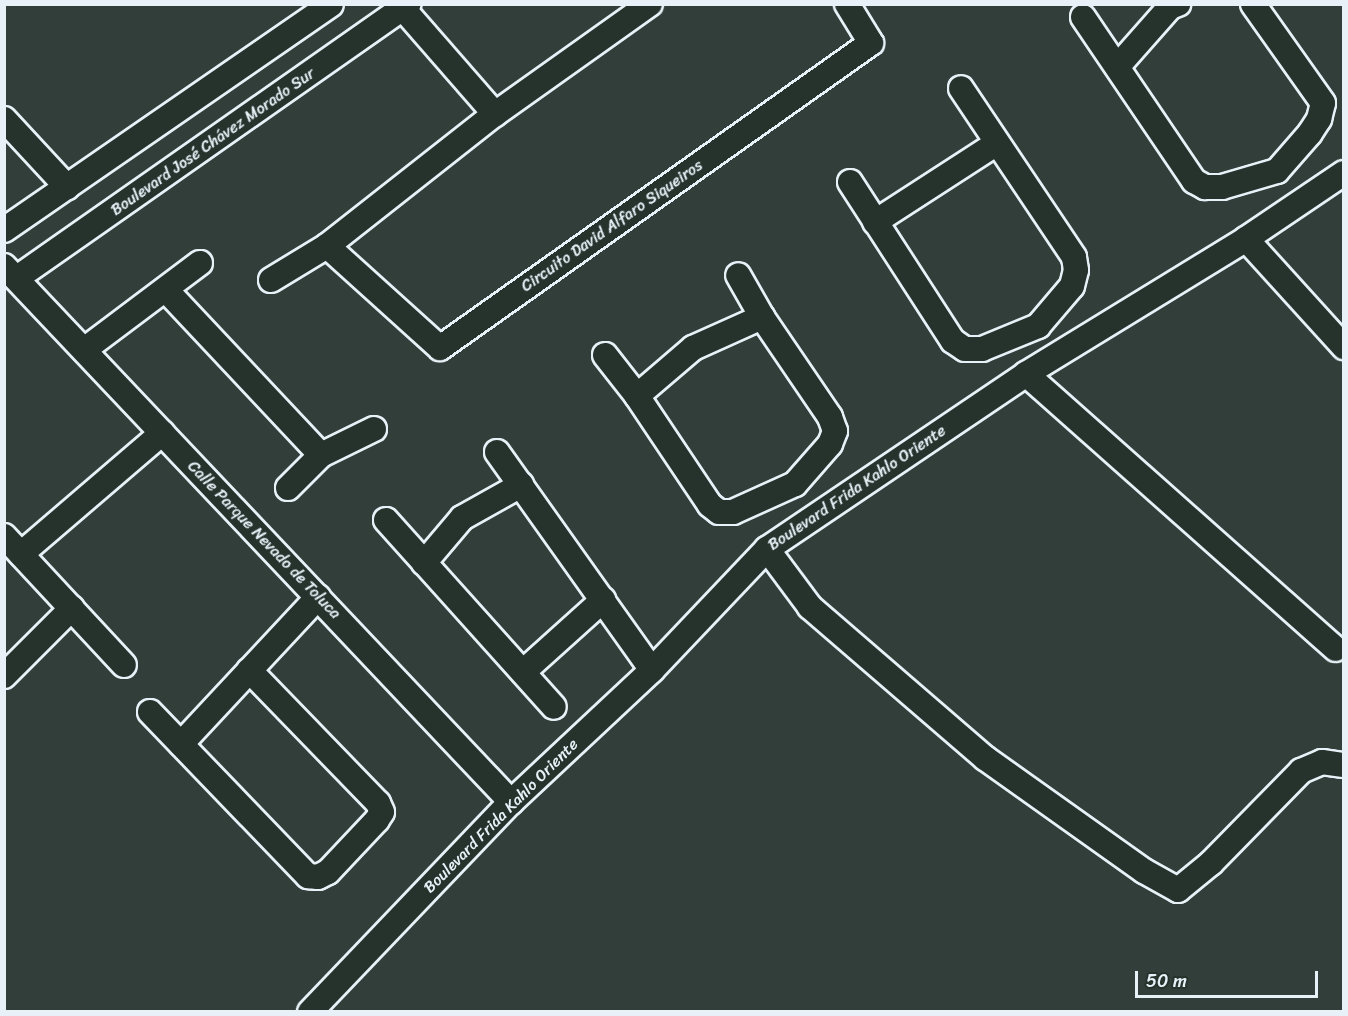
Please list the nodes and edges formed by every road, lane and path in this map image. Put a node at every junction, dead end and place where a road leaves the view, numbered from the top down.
1 (331, 4) edge
2 (650, 4) edge
3 (847, 4) edge
4 (1178, 4) edge
5 (1253, 4) edge
6 (404, 6) edge
7 (1083, 17) dead end
8 (1118, 66) junction
9 (961, 88) dead end
10 (495, 114) junction
11 (4, 119) edge
12 (997, 143) junction
13 (1277, 171) junction
14 (1344, 173) edge
15 (850, 183) dead end
16 (67, 187) junction
17 (1298, 204) junction
18 (875, 222) junction
19 (4, 230) edge
20 (1246, 239) junction
21 (327, 246) junction
22 (200, 263) dead end
23 (11, 272) edge
24 (738, 275) dead end
25 (271, 280) dead end
26 (166, 290) junction
27 (762, 317) junction
28 (1038, 326) junction
29 (1344, 347) edge
30 (84, 350) junction
31 (1059, 354) junction
32 (605, 355) dead end
33 (1026, 374) junction
34 (637, 396) junction
35 (374, 429) dead end
36 (162, 433) junction
37 (497, 452) dead end
38 (321, 455) junction
39 (795, 484) junction
40 (521, 485) junction
41 (288, 488) dead end
42 (813, 518) junction
43 (386, 520) dead end
44 (4, 536) edge
45 (766, 549) junction
46 (21, 554) junction
47 (424, 562) junction
48 (318, 597) junction
49 (603, 600) junction
50 (72, 608) junction
51 (1336, 649) dead end
52 (124, 665) dead end
53 (249, 670) junction
54 (652, 670) junction
55 (523, 672) junction
56 (4, 676) edge
57 (554, 707) dead end
58 (150, 712) dead end
59 (181, 744) junction
60 (1344, 765) edge
61 (511, 802) junction
62 (310, 1011) edge

1 - 16 street
2 - 10 street
3 - 21 street, Circuito David Alfaro Siqueiros
4 - 8 street
5 - 13 street
6 - 10 street
6 - 23 street, Boulevard José Chávez Morado Sur
7 - 8 street
8 - 13 street
9 - 12 street
10 - 21 street
11 - 16 street
12 - 18 street
12 - 28 street
13 - 17 street
14 - 17 street, Boulevard Frida Kahlo Oriente
15 - 18 street
16 - 19 street
17 - 20 street, Boulevard Frida Kahlo Oriente
18 - 28 street
20 - 29 street
20 - 31 street, Boulevard Frida Kahlo Oriente
21 - 25 street
22 - 26 street
23 - 30 street, Calle Parque Nevado de Toluca
24 - 27 street
26 - 30 street
26 - 38 street
27 - 34 street
27 - 39 street
28 - 31 street
30 - 36 street, Calle Parque Nevado de Toluca
31 - 33 street, Boulevard Frida Kahlo Oriente
32 - 34 street
33 - 42 street, Boulevard Frida Kahlo Oriente
33 - 51 street
34 - 39 street
35 - 38 street
36 - 46 street
36 - 48 street, Calle Parque Nevado de Toluca
37 - 40 street
38 - 41 street
39 - 42 street
40 - 47 street
40 - 49 street
42 - 45 street, Boulevard Frida Kahlo Oriente
43 - 47 street
44 - 46 street
45 - 54 street, Boulevard Frida Kahlo Oriente
45 - 60 street
46 - 50 street
47 - 55 street
48 - 53 street
48 - 61 street, Calle Parque Nevado de Toluca
49 - 54 street
49 - 55 street
50 - 52 street
50 - 56 street
53 - 59 street
53 - 59 street
54 - 61 street, Boulevard Frida Kahlo Oriente
55 - 57 street
58 - 59 street
61 - 62 street, Boulevard Frida Kahlo Oriente

